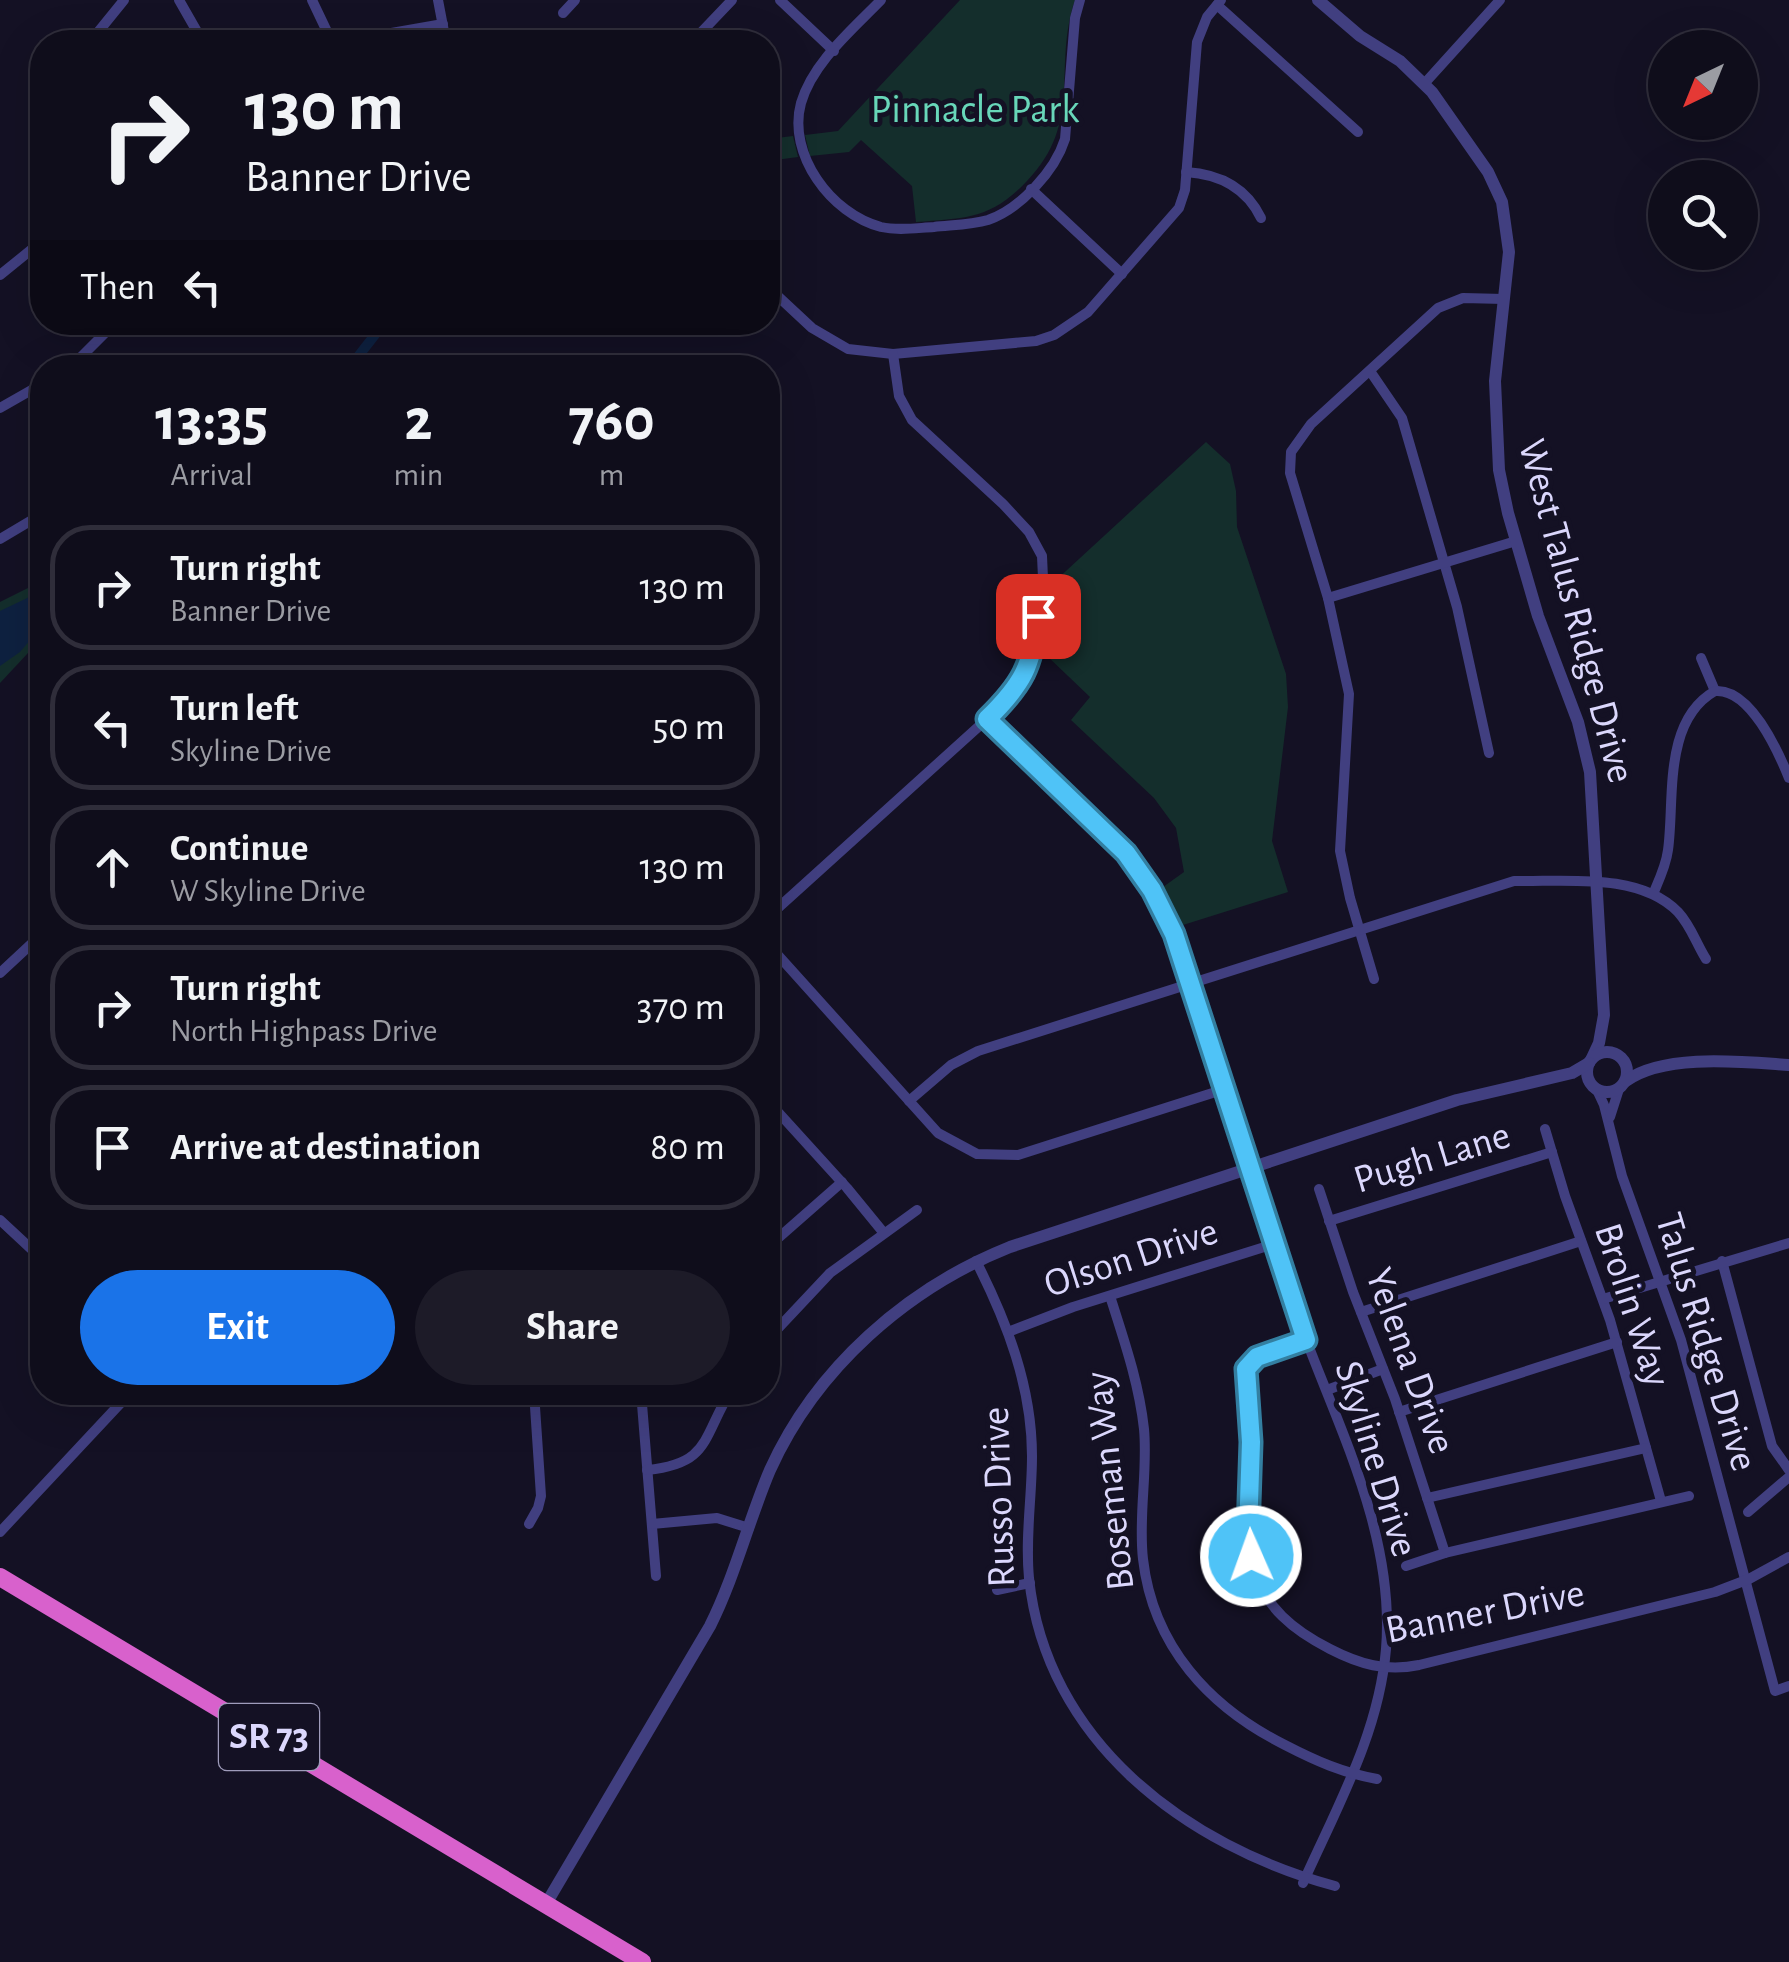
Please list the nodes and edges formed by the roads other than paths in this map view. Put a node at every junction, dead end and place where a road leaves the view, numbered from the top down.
1 (124, 0) edge
2 (179, 0) edge
3 (312, 0) edge
4 (438, 0) edge
5 (575, 0) edge
6 (732, 0) edge
7 (780, 0) edge
8 (881, 0) edge
9 (1080, 0) edge
10 (1318, 0) edge
11 (1500, 0) edge
12 (1219, 2) edge
13 (1334, 5) edge
14 (563, 13) dead end
15 (443, 24) junction
16 (100, 30) edge
17 (196, 30) edge
18 (326, 30) edge
19 (409, 30) edge
20 (444, 30) edge
21 (703, 30) edge
22 (834, 50) junction
23 (1424, 84) junction
24 (1358, 132) dead end
25 (1186, 172) junction
26 (1031, 189) junction
27 (1261, 218) dead end
28 (30, 251) edge
29 (1122, 274) junction
30 (0, 275) edge
31 (780, 297) edge
32 (1504, 299) junction
33 (103, 335) edge
34 (893, 354) junction
35 (83, 355) edge
36 (1370, 371) junction
37 (30, 391) edge
38 (0, 408) edge
39 (30, 521) edge
40 (0, 539) edge
41 (1516, 542) junction
42 (1444, 561) junction
43 (1328, 598) junction
44 (1701, 658) dead end
45 (1715, 691) junction
46 (987, 719) junction
47 (1489, 753) dead end
48 (1789, 778) edge
49 (1597, 883) junction
50 (1653, 894) junction
51 (780, 906) edge
52 (1358, 928) junction
53 (30, 945) edge
54 (780, 957) edge
55 (1706, 958) dead end
56 (0, 973) edge
57 (1374, 978) dead end
58 (1190, 983) junction
59 (1604, 1015) junction
60 (1620, 1057) junction
61 (1590, 1060) junction
62 (1789, 1065) edge
63 (1664, 1066) junction
64 (1551, 1080) junction
65 (1622, 1085) junction
66 (1595, 1088) junction
67 (1225, 1090) junction
68 (910, 1102) junction
69 (780, 1115) edge
70 (1610, 1128) junction
71 (1545, 1129) dead end
72 (1552, 1152) junction
73 (1249, 1168) junction
74 (842, 1182) junction
75 (1319, 1189) dead end
76 (916, 1210) dead end
77 (0, 1220) edge
78 (1329, 1221) junction
79 (883, 1232) junction
80 (780, 1233) edge
81 (1582, 1241) junction
82 (1789, 1242) edge
83 (1274, 1244) junction
84 (30, 1248) edge
85 (976, 1261) junction
86 (1722, 1261) junction
87 (1662, 1280) junction
88 (1110, 1296) junction
89 (1603, 1299) junction
90 (1361, 1312) junction
91 (780, 1326) edge
92 (1008, 1332) junction
93 (1306, 1340) junction
94 (1617, 1342) junction
95 (1384, 1369) junction
96 (1326, 1390) junction
97 (119, 1405) edge
98 (535, 1405) edge
99 (641, 1405) edge
100 (723, 1405) edge
101 (1399, 1412) junction
102 (1646, 1448) junction
103 (647, 1470) junction
104 (1789, 1470) edge
105 (1789, 1477) edge
106 (1689, 1496) dead end
107 (1427, 1498) junction
108 (1660, 1501) junction
109 (1748, 1512) dead end
110 (528, 1524) dead end
111 (652, 1524) junction
112 (749, 1528) junction
113 (0, 1532) edge
114 (1445, 1553) junction
115 (1789, 1558) edge
116 (1406, 1566) dead end
117 (656, 1576) dead end
118 (0, 1577) edge
119 (1746, 1581) junction
120 (1030, 1583) junction
121 (998, 1590) dead end
122 (1384, 1667) junction
123 (1789, 1686) edge
124 (1352, 1775) junction
125 (1378, 1779) dead end
126 (1304, 1880) junction
127 (1336, 1886) dead end
128 (546, 1904) junction
129 (642, 1962) edge

1 - 16 street
2 - 17 street
3 - 18 street
4 - 15 street
5 - 14 street
6 - 21 street
7 - 22 street
8 - 22 street
9 - 26 street
10 - 13 street, West Talus Ridge Drive
11 - 23 street
12 - 24 street
12 - 25 street
13 - 23 street, West Talus Ridge Drive
15 - 19 street
15 - 20 street
22 - 26 street
23 - 32 street, West Talus Ridge Drive
25 - 27 street
25 - 29 street
26 - 29 street
28 - 30 street
29 - 34 street
31 - 34 street
32 - 36 street
32 - 41 street, West Talus Ridge Drive
33 - 35 street
34 - 46 street
36 - 42 street
36 - 43 street
37 - 38 street
39 - 40 street
41 - 42 street
41 - 49 street, West Talus Ridge Drive
42 - 43 street
42 - 47 street
43 - 52 street
44 - 45 street
45 - 48 street
45 - 50 street
46 - 51 street
46 - 58 street, Skyline Drive
49 - 50 street
49 - 52 street
49 - 59 street, West Talus Ridge Drive
50 - 55 street
52 - 57 street
52 - 58 street
53 - 56 street
54 - 68 street
58 - 67 street, Skyline Drive
58 - 68 street
59 - 60 street, West Talus Ridge Drive
59 - 61 street, West Talus Ridge Drive
60 - 61 street
60 - 63 street
60 - 65 street
61 - 64 street
61 - 66 street
62 - 63 street
63 - 65 street
64 - 66 street
64 - 73 street
65 - 66 street
65 - 70 street, Talus Ridge Drive
66 - 70 street, Talus Ridge Drive
67 - 68 street
67 - 73 street, Skyline Drive
69 - 74 street
70 - 87 street, Talus Ridge Drive
71 - 72 street, Brolin Way
72 - 78 street, Pugh Lane
72 - 81 street, Brolin Way
73 - 83 street, Skyline Drive
73 - 85 street
74 - 79 street
74 - 80 street
75 - 78 street, Yelena Drive
76 - 79 street
77 - 84 street
78 - 90 street, Yelena Drive
79 - 91 street
81 - 89 street, Brolin Way
81 - 90 street
82 - 86 street
83 - 88 street, Olson Drive
83 - 93 street, Skyline Drive
85 - 92 street, Russo Drive
85 - 112 street
86 - 87 street
86 - 104 street
87 - 89 street
87 - 119 street, Talus Ridge Drive
88 - 92 street, Olson Drive
88 - 124 street, Boseman Way
89 - 94 street, Brolin Way
90 - 95 street, Yelena Drive
92 - 120 street, Russo Drive
93 - 96 street, Skyline Drive
93 - 122 street, Banner Drive
94 - 101 street
94 - 102 street, Brolin Way
95 - 96 street
95 - 101 street, Yelena Drive
96 - 122 street, Skyline Drive
97 - 113 street
98 - 110 street
99 - 103 street
100 - 103 street
101 - 107 street, Yelena Drive
102 - 107 street
102 - 108 street, Brolin Way
103 - 111 street
105 - 109 street
106 - 108 street
107 - 114 street, Yelena Drive
108 - 114 street
111 - 112 street
111 - 117 street
112 - 128 street
114 - 116 street
115 - 119 street, Banner Drive
118 - 128 highway, SR 73
119 - 122 street, Banner Drive
119 - 123 street, Talus Ridge Drive
120 - 121 street
120 - 126 street, Russo Drive
122 - 124 street, Skyline Drive
124 - 125 street, Boseman Way
124 - 126 street, Skyline Drive
126 - 127 street, Russo Drive
128 - 129 highway, SR 73

